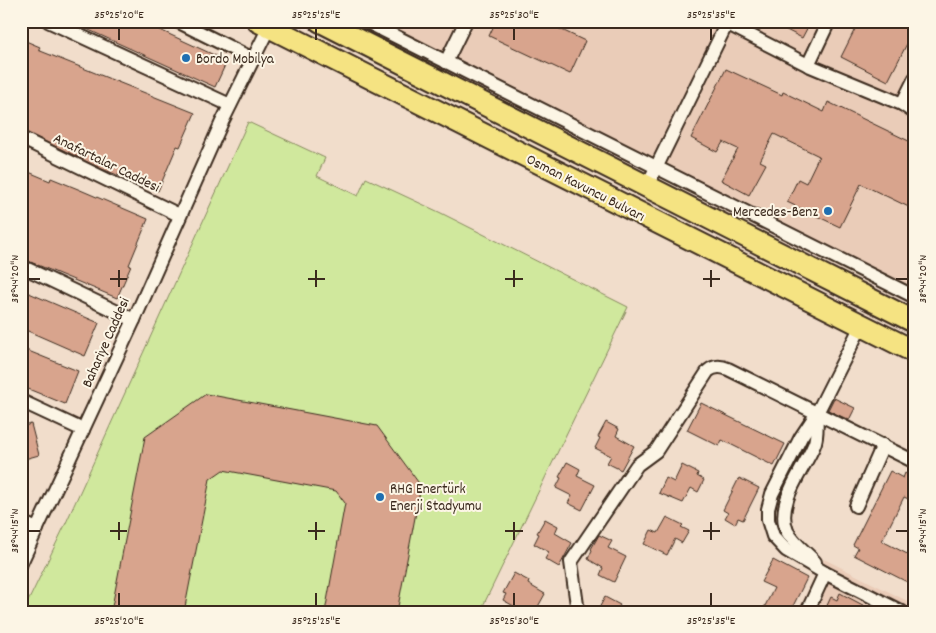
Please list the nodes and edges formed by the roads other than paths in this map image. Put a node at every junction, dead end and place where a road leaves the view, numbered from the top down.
1 (48, 21) edge
2 (177, 21) edge
3 (320, 21) edge
4 (466, 21) edge
5 (829, 21) edge
6 (366, 22) edge
7 (726, 22) edge
8 (264, 24) edge
9 (253, 59) junction
10 (446, 62) junction
11 (808, 65) junction
12 (915, 78) edge
13 (902, 104) junction
14 (230, 105) junction
15 (915, 113) edge
16 (21, 138) edge
17 (651, 177) junction
18 (179, 215) junction
19 (21, 266) edge
20 (915, 297) edge
21 (134, 320) junction
22 (915, 322) edge
23 (861, 326) junction
24 (915, 352) edge
25 (21, 401) edge
26 (817, 413) junction
27 (83, 430) junction
28 (883, 445) junction
29 (915, 462) edge
30 (856, 506) dead end
31 (21, 522) edge
32 (37, 529) junction
33 (21, 563) edge
34 (826, 573) junction
35 (578, 612) edge
36 (807, 612) edge
37 (902, 612) edge

1 - 14 street
2 - 9 street
3 - 17 highway, Osman Kavuncu Bulvarı
4 - 10 street
5 - 11 street
6 - 10 street
7 - 11 street
7 - 17 street
8 - 9 street, Bahariye Caddesi
8 - 23 highway, Osman Kavuncu Bulvarı
9 - 14 street, Bahariye Caddesi
10 - 17 street
11 - 13 street
12 - 13 street
13 - 15 street
14 - 18 street, Bahariye Caddesi
16 - 18 street, Anafartalar Caddesi
17 - 20 street
17 - 22 highway, Osman Kavuncu Bulvarı
18 - 21 street, Bahariye Caddesi
19 - 21 street
21 - 27 street, Bahariye Caddesi
23 - 24 highway, Osman Kavuncu Bulvarı
23 - 26 street
25 - 27 street
26 - 28 street
26 - 34 street
26 - 35 street
27 - 32 street, Bahariye Caddesi
28 - 29 street
28 - 30 street
31 - 32 street
32 - 33 street, Bahariye Caddesi
34 - 36 street
34 - 37 street

